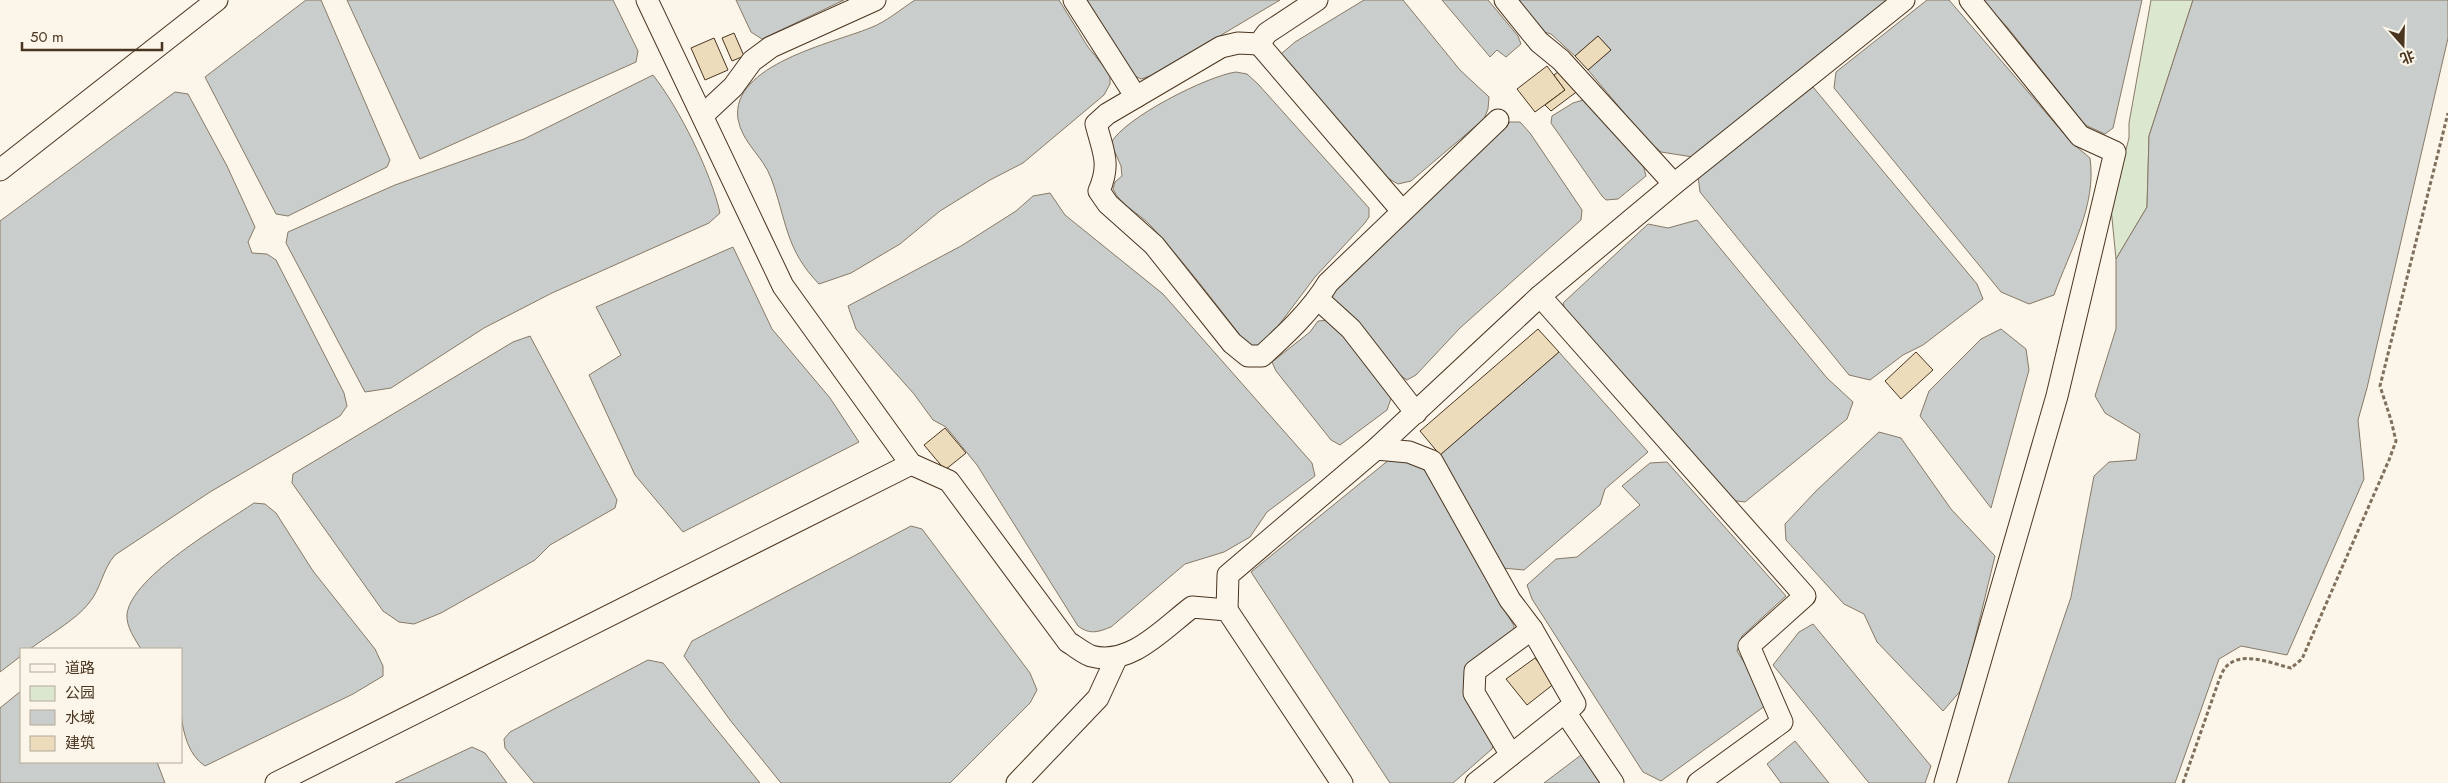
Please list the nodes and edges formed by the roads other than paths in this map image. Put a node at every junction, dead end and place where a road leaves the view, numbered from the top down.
1 (216, 0) edge
2 (647, 0) edge
3 (875, 0) edge
4 (1074, 0) edge
5 (1317, 0) edge
6 (1505, 0) edge
7 (1904, 0) edge
8 (1970, 0) edge
9 (1259, 44) junction
10 (1136, 96) junction
11 (703, 116) junction
12 (1498, 120) dead end
13 (0, 170) edge
14 (1674, 184) junction
15 (1402, 211) junction
16 (1540, 296) junction
17 (1318, 299) junction
18 (1416, 413) junction
19 (1376, 449) junction
20 (911, 464) junction
21 (1227, 610) junction
22 (1532, 629) junction
23 (1116, 659) junction
24 (1565, 712) junction
25 (1511, 755) junction
26 (276, 783) edge
27 (1017, 783) edge
28 (1342, 783) edge
29 (1476, 783) edge
30 (1613, 783) edge
31 (1698, 783) edge
32 (1945, 783) edge

1 - 13 street
2 - 11 street
3 - 11 street
4 - 10 street
5 - 9 street
6 - 14 street
7 - 14 street
8 - 32 street
9 - 10 street
9 - 15 street
10 - 17 street
11 - 20 street
12 - 15 street
14 - 16 street
15 - 17 street
16 - 18 street
16 - 31 street
17 - 18 street
18 - 19 street
19 - 21 street
19 - 22 street
20 - 23 street
20 - 26 street
21 - 23 street
21 - 28 street
22 - 24 street
22 - 25 street
23 - 27 street
24 - 25 street
24 - 30 street
25 - 29 street

